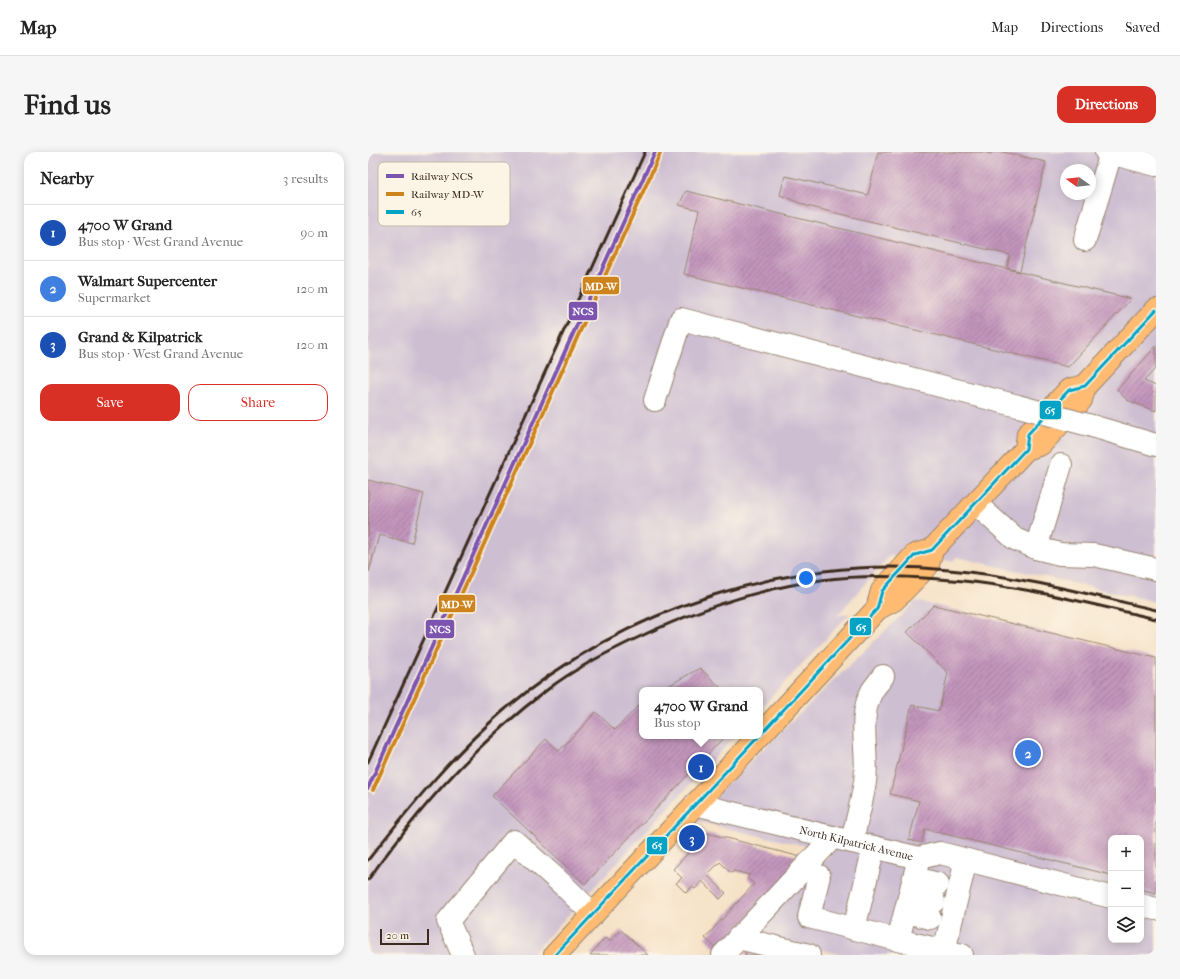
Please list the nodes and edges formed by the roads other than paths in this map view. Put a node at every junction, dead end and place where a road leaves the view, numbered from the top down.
1 (1109, 153) edge
2 (1156, 165) edge
3 (1085, 240) dead end
4 (1156, 310) edge
5 (655, 400) dead end
6 (1156, 445) edge
7 (1061, 464) dead end
8 (976, 504) junction
9 (1036, 548) junction
10 (1156, 569) edge
11 (883, 676) dead end
12 (763, 731) edge
13 (755, 739) edge
14 (695, 804) junction
15 (842, 840) junction
16 (874, 847) junction
17 (966, 860) junction
18 (819, 876) dead end
19 (912, 886) junction
20 (1108, 896) edge
21 (946, 904) junction
22 (1144, 906) edge
23 (1156, 909) edge
24 (593, 914) junction
25 (854, 929) junction
26 (738, 938) junction
27 (898, 940) junction
28 (953, 953) edge
29 (463, 955) edge
30 (555, 955) edge
31 (723, 955) edge
32 (808, 955) edge

1 - 2 street
1 - 3 street
4 - 8 main road
5 - 6 street, bridge
7 - 9 street
8 - 9 street
8 - 12 main road
9 - 10 street
11 - 15 street
13 - 14 main road
14 - 15 street, North Kilpatrick Avenue
14 - 24 main road
15 - 16 street, North Kilpatrick Avenue
15 - 26 street
16 - 19 street, North Kilpatrick Avenue
16 - 25 street
17 - 19 street, North Kilpatrick Avenue
17 - 20 street, North Kilpatrick Avenue
17 - 21 street
18 - 25 street
19 - 21 street
19 - 21 street
19 - 27 street
21 - 28 street
22 - 23 street
24 - 29 street
24 - 30 main road
25 - 27 street
26 - 31 street
26 - 32 street
27 - 28 street

